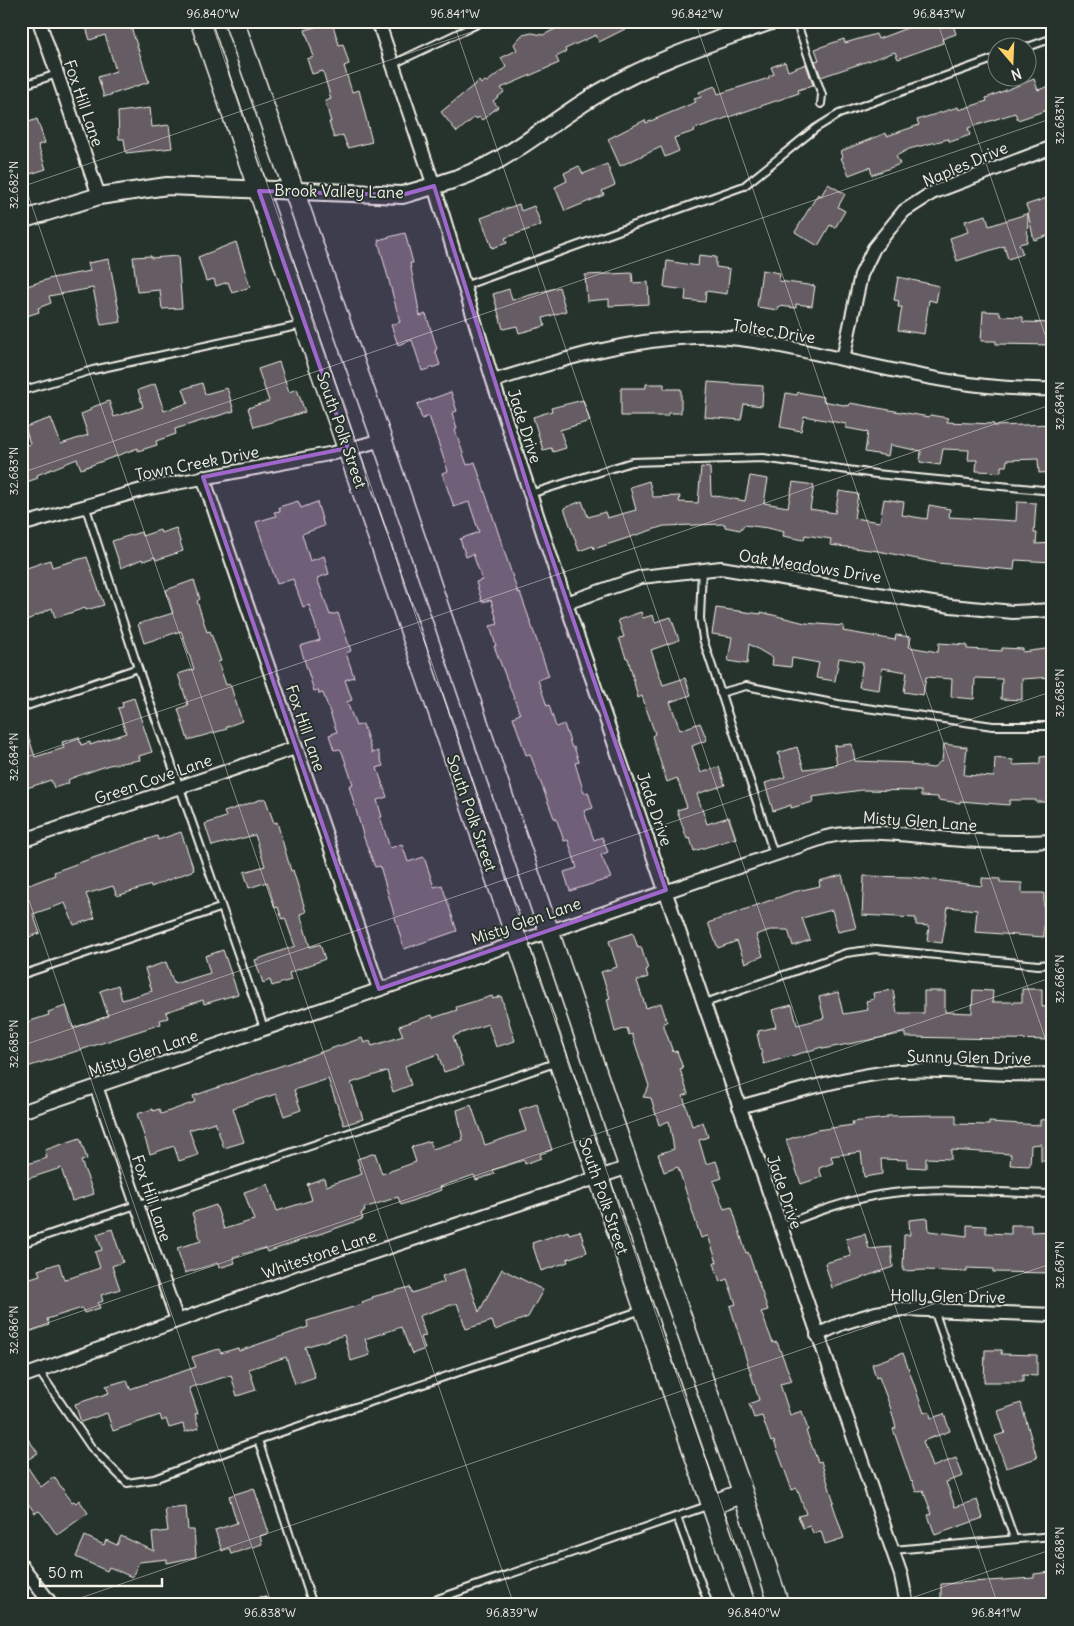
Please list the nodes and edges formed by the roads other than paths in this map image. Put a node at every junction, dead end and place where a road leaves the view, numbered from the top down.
1 (39, 21) edge
2 (200, 21) edge
3 (234, 21) edge
4 (378, 21) edge
5 (484, 21) edge
6 (771, 21) edge
7 (796, 21) edge
8 (1053, 38) edge
9 (1036, 44) edge
10 (986, 62) edge
11 (392, 64) junction
12 (57, 74) junction
13 (21, 86) edge
14 (821, 104) dead end
15 (1053, 147) edge
16 (434, 186) junction
17 (259, 191) junction
18 (293, 191) junction
19 (99, 196) junction
20 (21, 220) edge
21 (464, 286) junction
22 (306, 324) junction
23 (843, 359) junction
24 (493, 381) junction
25 (1053, 389) edge
26 (21, 391) edge
27 (382, 440) junction
28 (348, 448) junction
29 (203, 477) junction
30 (1053, 491) edge
31 (530, 494) junction
32 (85, 505) junction
33 (21, 525) edge
34 (702, 569) junction
35 (566, 602) junction
36 (1053, 610) edge
37 (138, 668) junction
38 (720, 693) junction
39 (21, 708) edge
40 (1053, 726) edge
41 (295, 748) junction
42 (180, 786) junction
43 (21, 841) edge
44 (1053, 841) edge
45 (774, 854) junction
46 (666, 890) junction
47 (220, 908) junction
48 (549, 931) junction
49 (518, 941) junction
50 (1053, 964) edge
51 (21, 975) edge
52 (379, 990) junction
53 (705, 1003) junction
54 (264, 1028) junction
55 (558, 1062) junction
56 (1053, 1074) edge
57 (96, 1086) junction
58 (739, 1108) junction
59 (21, 1112) edge
60 (629, 1167) junction
61 (597, 1178) junction
62 (1053, 1194) edge
63 (137, 1204) junction
64 (780, 1226) junction
65 (21, 1244) edge
66 (643, 1310) junction
67 (934, 1310) junction
68 (1053, 1315) edge
69 (177, 1320) junction
70 (818, 1335) junction
71 (38, 1370) junction
72 (21, 1377) edge
73 (258, 1440) junction
74 (743, 1493) junction
75 (712, 1505) junction
76 (677, 1517) junction
77 (1053, 1536) edge
78 (1014, 1538) junction
79 (892, 1550) junction
80 (21, 1565) edge
81 (52, 1605) edge
82 (313, 1605) edge
83 (420, 1605) edge
84 (709, 1605) edge
85 (746, 1605) edge
86 (779, 1605) edge
87 (907, 1605) edge

1 - 12 street, Fox Hill Lane
2 - 17 main road, South Polk Street
3 - 18 main road, South Polk Street
4 - 11 street, Jade Drive
5 - 11 lane
6 - 16 street, Brook Valley Lane
7 - 14 lane
8 - 9 lane
10 - 21 lane
11 - 16 street, Jade Drive
12 - 13 lane
12 - 19 street, Fox Hill Lane
15 - 23 street, Naples Drive
16 - 18 street, Brook Valley Lane
16 - 21 street, Jade Drive
17 - 18 street, Brook Valley Lane
17 - 19 street, Brook Valley Lane
17 - 22 main road, South Polk Street
18 - 27 main road, South Polk Street
19 - 20 street, Brook Valley Lane
21 - 24 street, Jade Drive
22 - 26 lane
22 - 28 main road, South Polk Street
23 - 24 street, Toltec Drive
23 - 25 street, Toltec Drive
24 - 31 street, Jade Drive
27 - 28 street, Town Creek Drive
27 - 48 main road, South Polk Street
28 - 29 street, Town Creek Drive
28 - 49 main road, South Polk Street
29 - 32 street, Town Creek Drive
29 - 41 street, Fox Hill Lane
30 - 31 lane
31 - 35 street, Jade Drive
32 - 33 street, Town Creek Drive
32 - 37 lane
34 - 35 street, Oak Meadows Drive
34 - 36 street, Oak Meadows Drive
34 - 38 lane
35 - 46 street, Jade Drive
37 - 39 lane
37 - 42 lane
38 - 40 lane
38 - 45 lane
41 - 42 street, Green Cove Lane
41 - 52 street, Fox Hill Lane
42 - 43 street, Green Cove Lane
42 - 47 lane
44 - 45 street, Misty Glen Lane
45 - 46 street, Misty Glen Lane
46 - 48 street, Misty Glen Lane
46 - 53 street, Jade Drive
47 - 51 lane
47 - 54 lane
48 - 49 street, Misty Glen Lane
48 - 60 main road, South Polk Street
49 - 52 street, Misty Glen Lane
49 - 55 main road, South Polk Street
50 - 53 lane
52 - 54 street, Misty Glen Lane
53 - 58 street, Jade Drive
54 - 57 street, Misty Glen Lane
55 - 61 main road, South Polk Street
55 - 63 lane
56 - 58 street, Sunny Glen Drive
57 - 59 street, Misty Glen Lane
57 - 63 street, Fox Hill Lane
58 - 64 street, Jade Drive
60 - 61 street, Whitestone Lane
60 - 74 main road, South Polk Street
61 - 66 main road, South Polk Street
61 - 69 street, Whitestone Lane
62 - 64 lane
63 - 65 lane
63 - 69 street, Fox Hill Lane
64 - 70 street, Jade Drive
66 - 73 lane
66 - 75 main road, South Polk Street
67 - 68 street, Holly Glen Drive
67 - 70 street, Holly Glen Drive
67 - 78 lane
69 - 71 street, Whitestone Lane
70 - 79 street, Jade Drive
71 - 72 street, Whitestone Lane
71 - 73 lane
73 - 82 lane
74 - 75 main road
74 - 86 main road, South Polk Street
75 - 76 lane
75 - 85 main road, South Polk Street
76 - 83 lane
76 - 84 lane
77 - 78 lane
78 - 79 lane
79 - 87 street, Jade Drive
80 - 81 street

